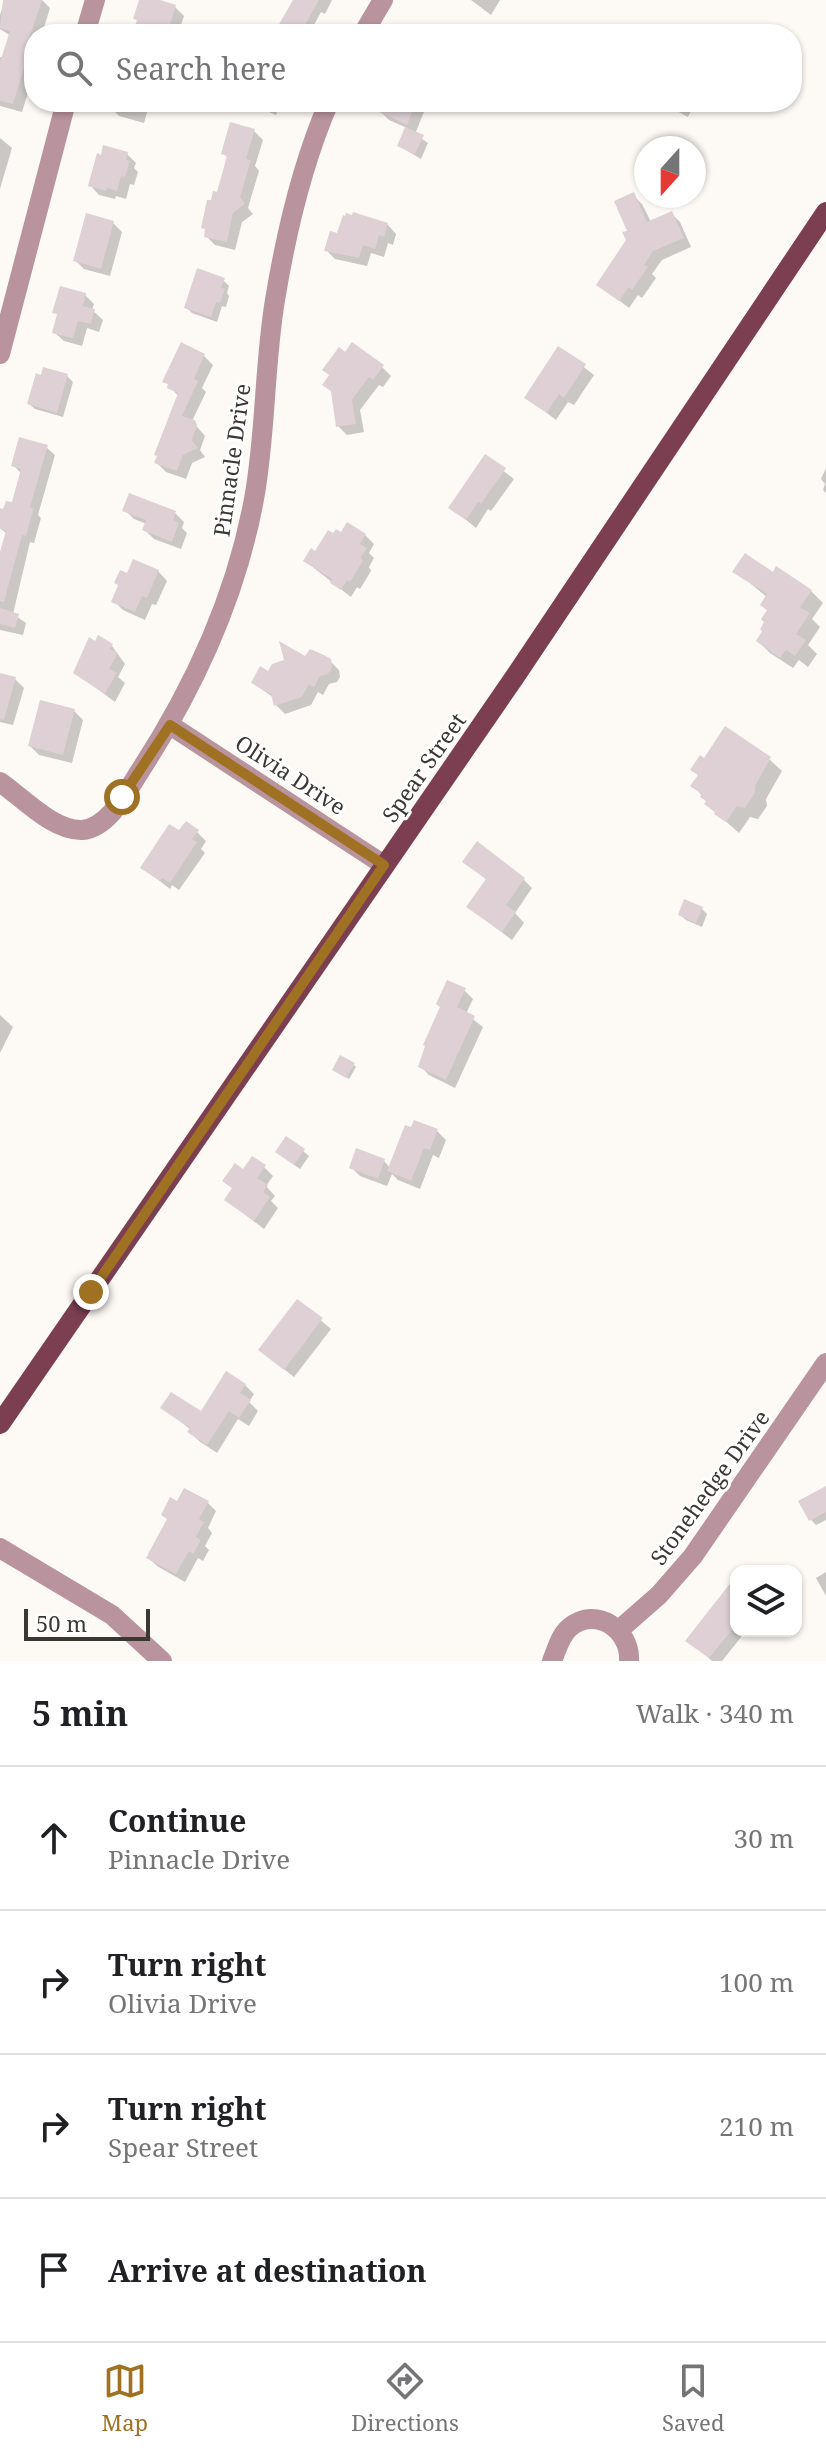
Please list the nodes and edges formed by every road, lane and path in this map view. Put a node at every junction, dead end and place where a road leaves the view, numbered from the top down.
1 (95, 0) edge
2 (383, 0) edge
3 (88, 24) edge
4 (369, 24) edge
5 (63, 112) edge
6 (325, 112) edge
7 (826, 212) edge
8 (0, 354) edge
9 (170, 725) junction
10 (0, 782) edge
11 (384, 865) junction
12 (826, 1363) edge
13 (0, 1424) edge
14 (0, 1548) edge
15 (619, 1630) junction
16 (162, 1661) edge
17 (552, 1661) edge
18 (629, 1661) edge

1 - 3 street
2 - 4 street
5 - 8 street
6 - 9 street, Pinnacle Drive
7 - 11 main road, Spear Street
9 - 10 street, Pinnacle Drive
9 - 11 street, Olivia Drive
11 - 13 main road, Spear Street
12 - 15 street, Stonehedge Drive
14 - 16 street
15 - 17 street
15 - 18 street

